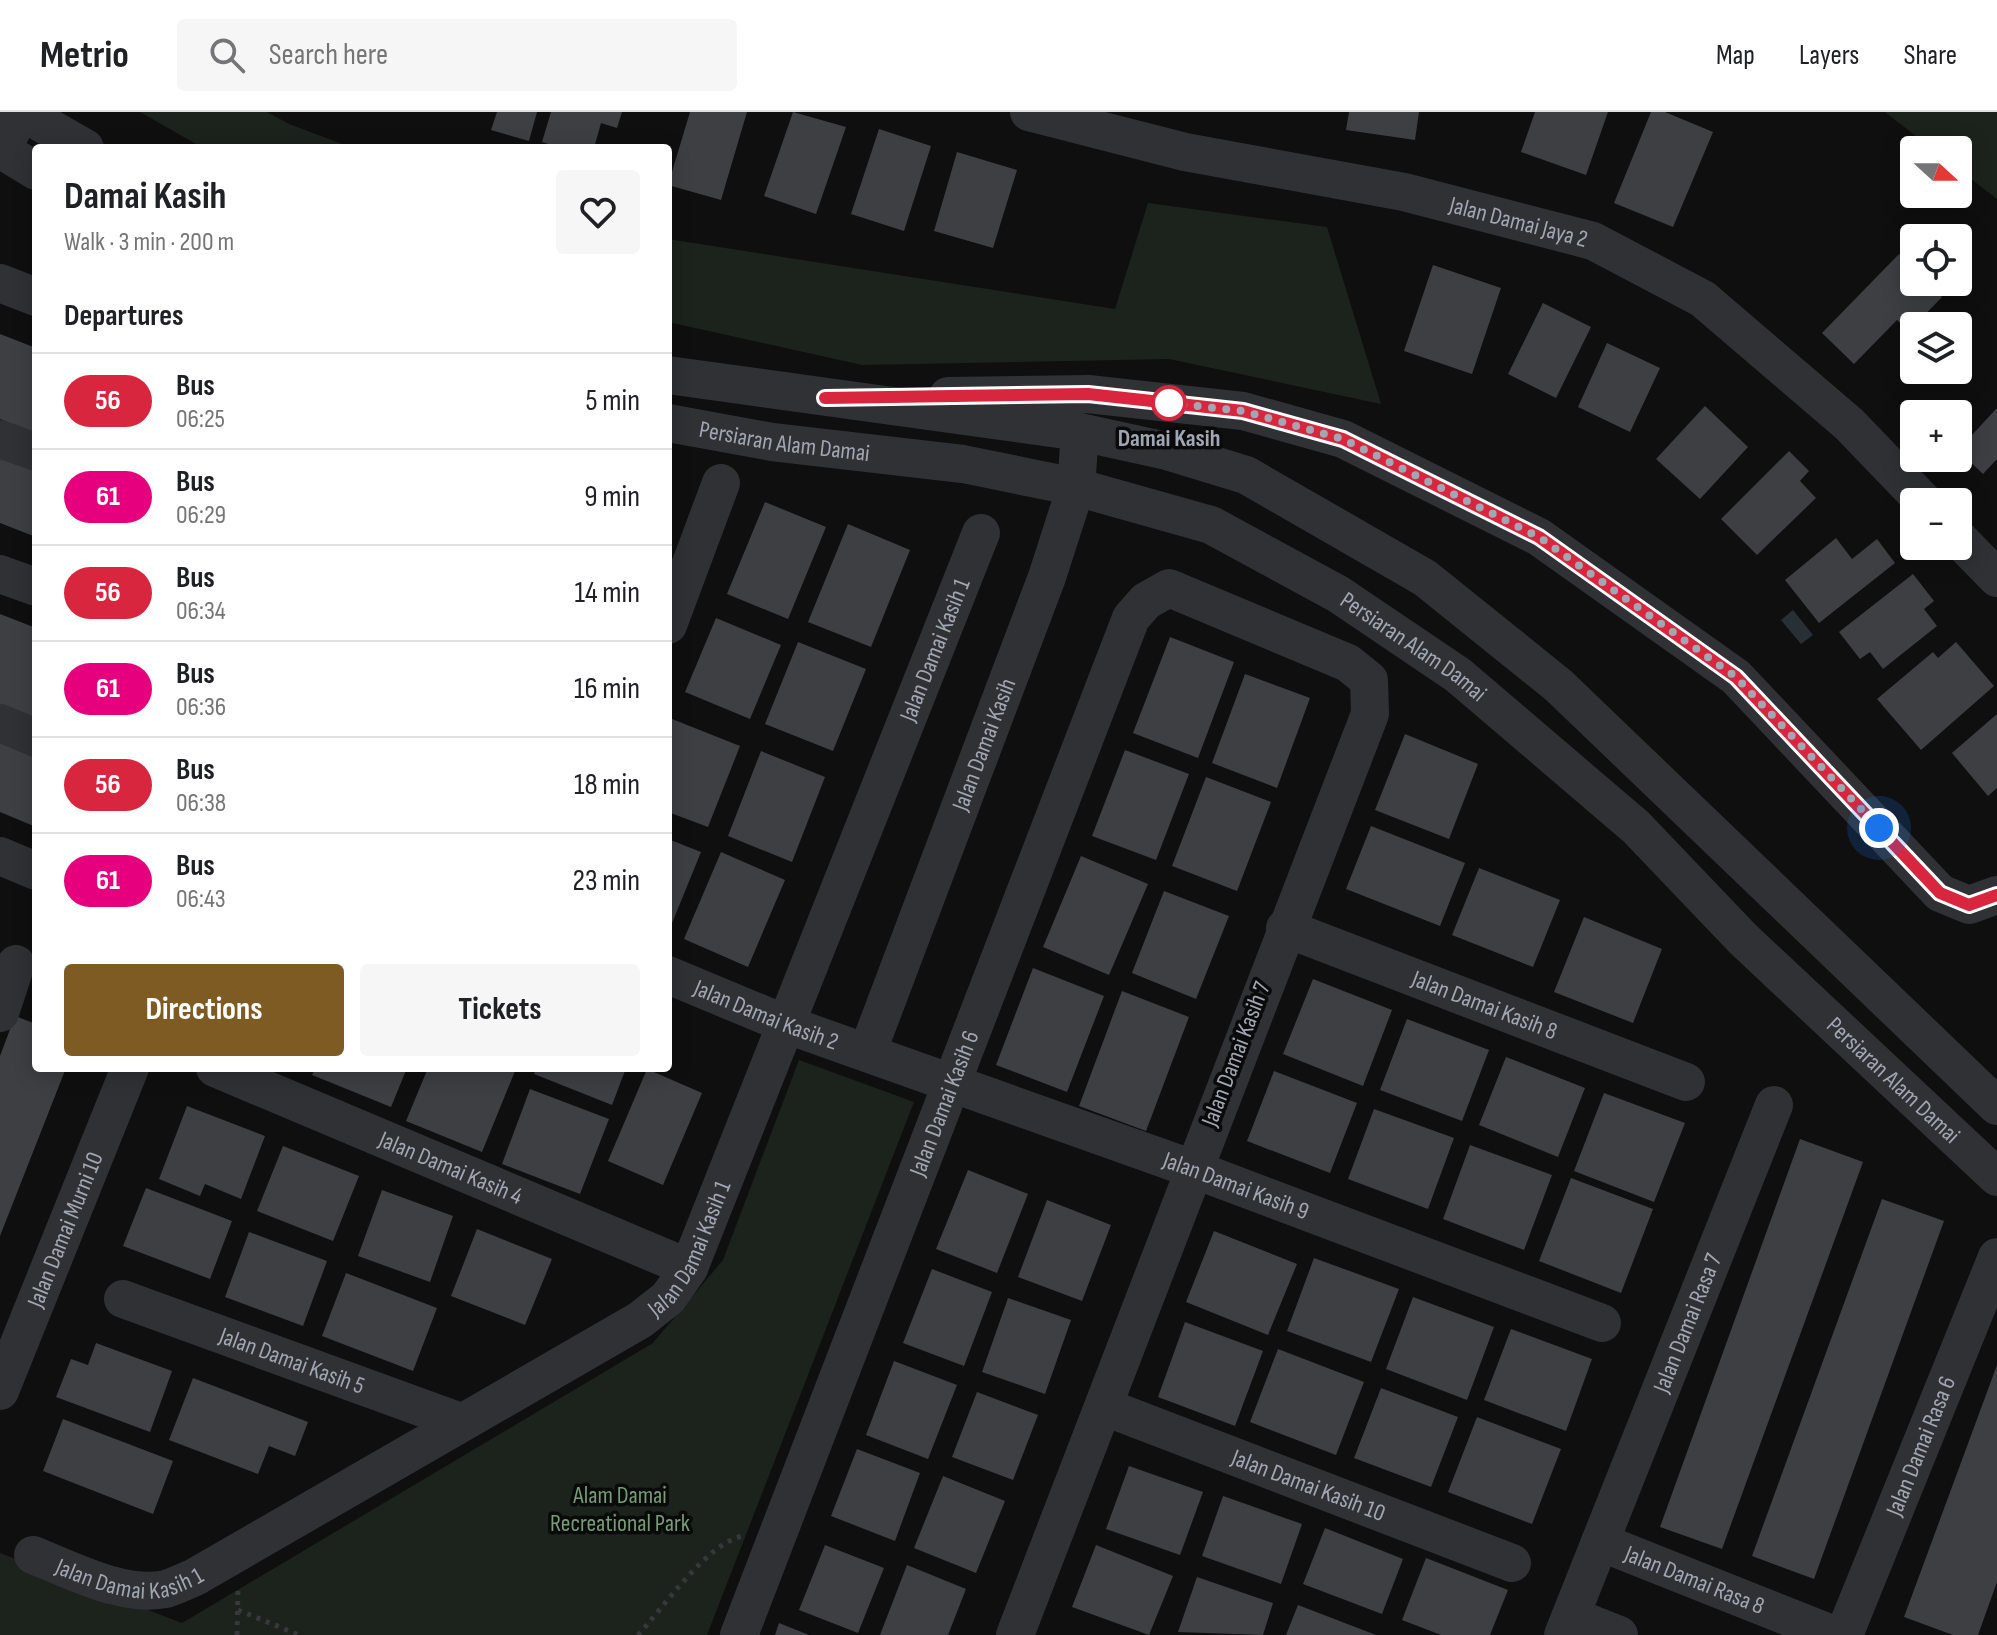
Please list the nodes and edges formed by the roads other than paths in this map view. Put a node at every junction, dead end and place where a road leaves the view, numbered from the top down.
1 (22, 112) edge
2 (1029, 112) edge
3 (78, 144) edge
4 (0, 150) edge
5 (32, 169) edge
6 (0, 283) edge
7 (32, 295) edge
8 (672, 376) edge
9 (825, 398) junction
10 (672, 424) edge
11 (1080, 432) junction
12 (0, 439) edge
13 (32, 451) edge
14 (721, 483) dead end
15 (1076, 487) junction
16 (1911, 488) edge
17 (981, 533) dead end
18 (1972, 552) edge
19 (0, 574) edge
20 (1997, 578) edge
21 (32, 586) edge
22 (1169, 588) joint
23 (672, 614) edge
24 (0, 723) edge
25 (32, 736) edge
26 (0, 856) edge
27 (32, 869) edge
28 (1997, 895) edge
29 (1285, 928) junction
30 (17, 965) edge
31 (672, 977) edge
32 (0, 1013) edge
33 (788, 1025) junction
34 (867, 1053) junction
35 (128, 1072) edge
36 (224, 1072) edge
37 (1686, 1082) dead end
38 (952, 1083) junction
39 (1774, 1105) dead end
40 (1997, 1106) edge
41 (1193, 1169) junction
42 (1997, 1177) edge
43 (1997, 1257) edge
44 (689, 1268) junction
45 (123, 1299) dead end
46 (1602, 1323) dead end
47 (0, 1391) edge
48 (1105, 1407) junction
49 (461, 1422) junction
50 (1600, 1542) junction
51 (33, 1555) dead end
52 (1512, 1563) dead end
53 (1567, 1626) edge
54 (739, 1635) edge
55 (1015, 1635) edge
56 (1619, 1635) edge
57 (1834, 1635) edge
58 (1844, 1635) edge

1 - 3 street
1 - 4 street
2 - 16 street, Jalan Damai Jaya 2
4 - 5 street
6 - 7 street
8 - 9 street, Persiaran Alam Damai
9 - 11 street, Persiaran Alam Damai
9 - 28 street
10 - 15 street, Persiaran Alam Damai
11 - 15 street, Jalan Damai Kasih
11 - 40 street, Persiaran Alam Damai
12 - 13 street
14 - 23 street
15 - 34 street, Jalan Damai Kasih
15 - 42 street, Persiaran Alam Damai
17 - 33 street, Jalan Damai Kasih 1
18 - 20 street
19 - 21 street
22 - 29 street, Jalan Damai Kasih 7
22 - 38 street, Jalan Damai Kasih 6
24 - 25 street
26 - 27 street
29 - 37 street, Jalan Damai Kasih 8
29 - 41 street, Jalan Damai Kasih 7
30 - 32 street
31 - 33 street, Jalan Damai Kasih 2
33 - 34 street, Jalan Damai Kasih 2
33 - 44 street, Jalan Damai Kasih 1
34 - 38 street, Jalan Damai Kasih 9
35 - 47 street, Jalan Damai Murni 10
36 - 44 street, Jalan Damai Kasih 4
38 - 41 street, Jalan Damai Kasih 9
38 - 54 street, Jalan Damai Kasih 6
39 - 50 street, Jalan Damai Rasa 7
41 - 46 street, Jalan Damai Kasih 9
41 - 48 street, Jalan Damai Kasih 7
43 - 58 street, Jalan Damai Rasa 6
44 - 49 street, Jalan Damai Kasih 1
45 - 49 street, Jalan Damai Kasih 5
48 - 52 street, Jalan Damai Kasih 10
48 - 55 street, Jalan Damai Kasih 7
49 - 51 street, Jalan Damai Kasih 1
50 - 53 street, Jalan Damai Rasa 7
50 - 57 street, Jalan Damai Rasa 8
53 - 56 street

